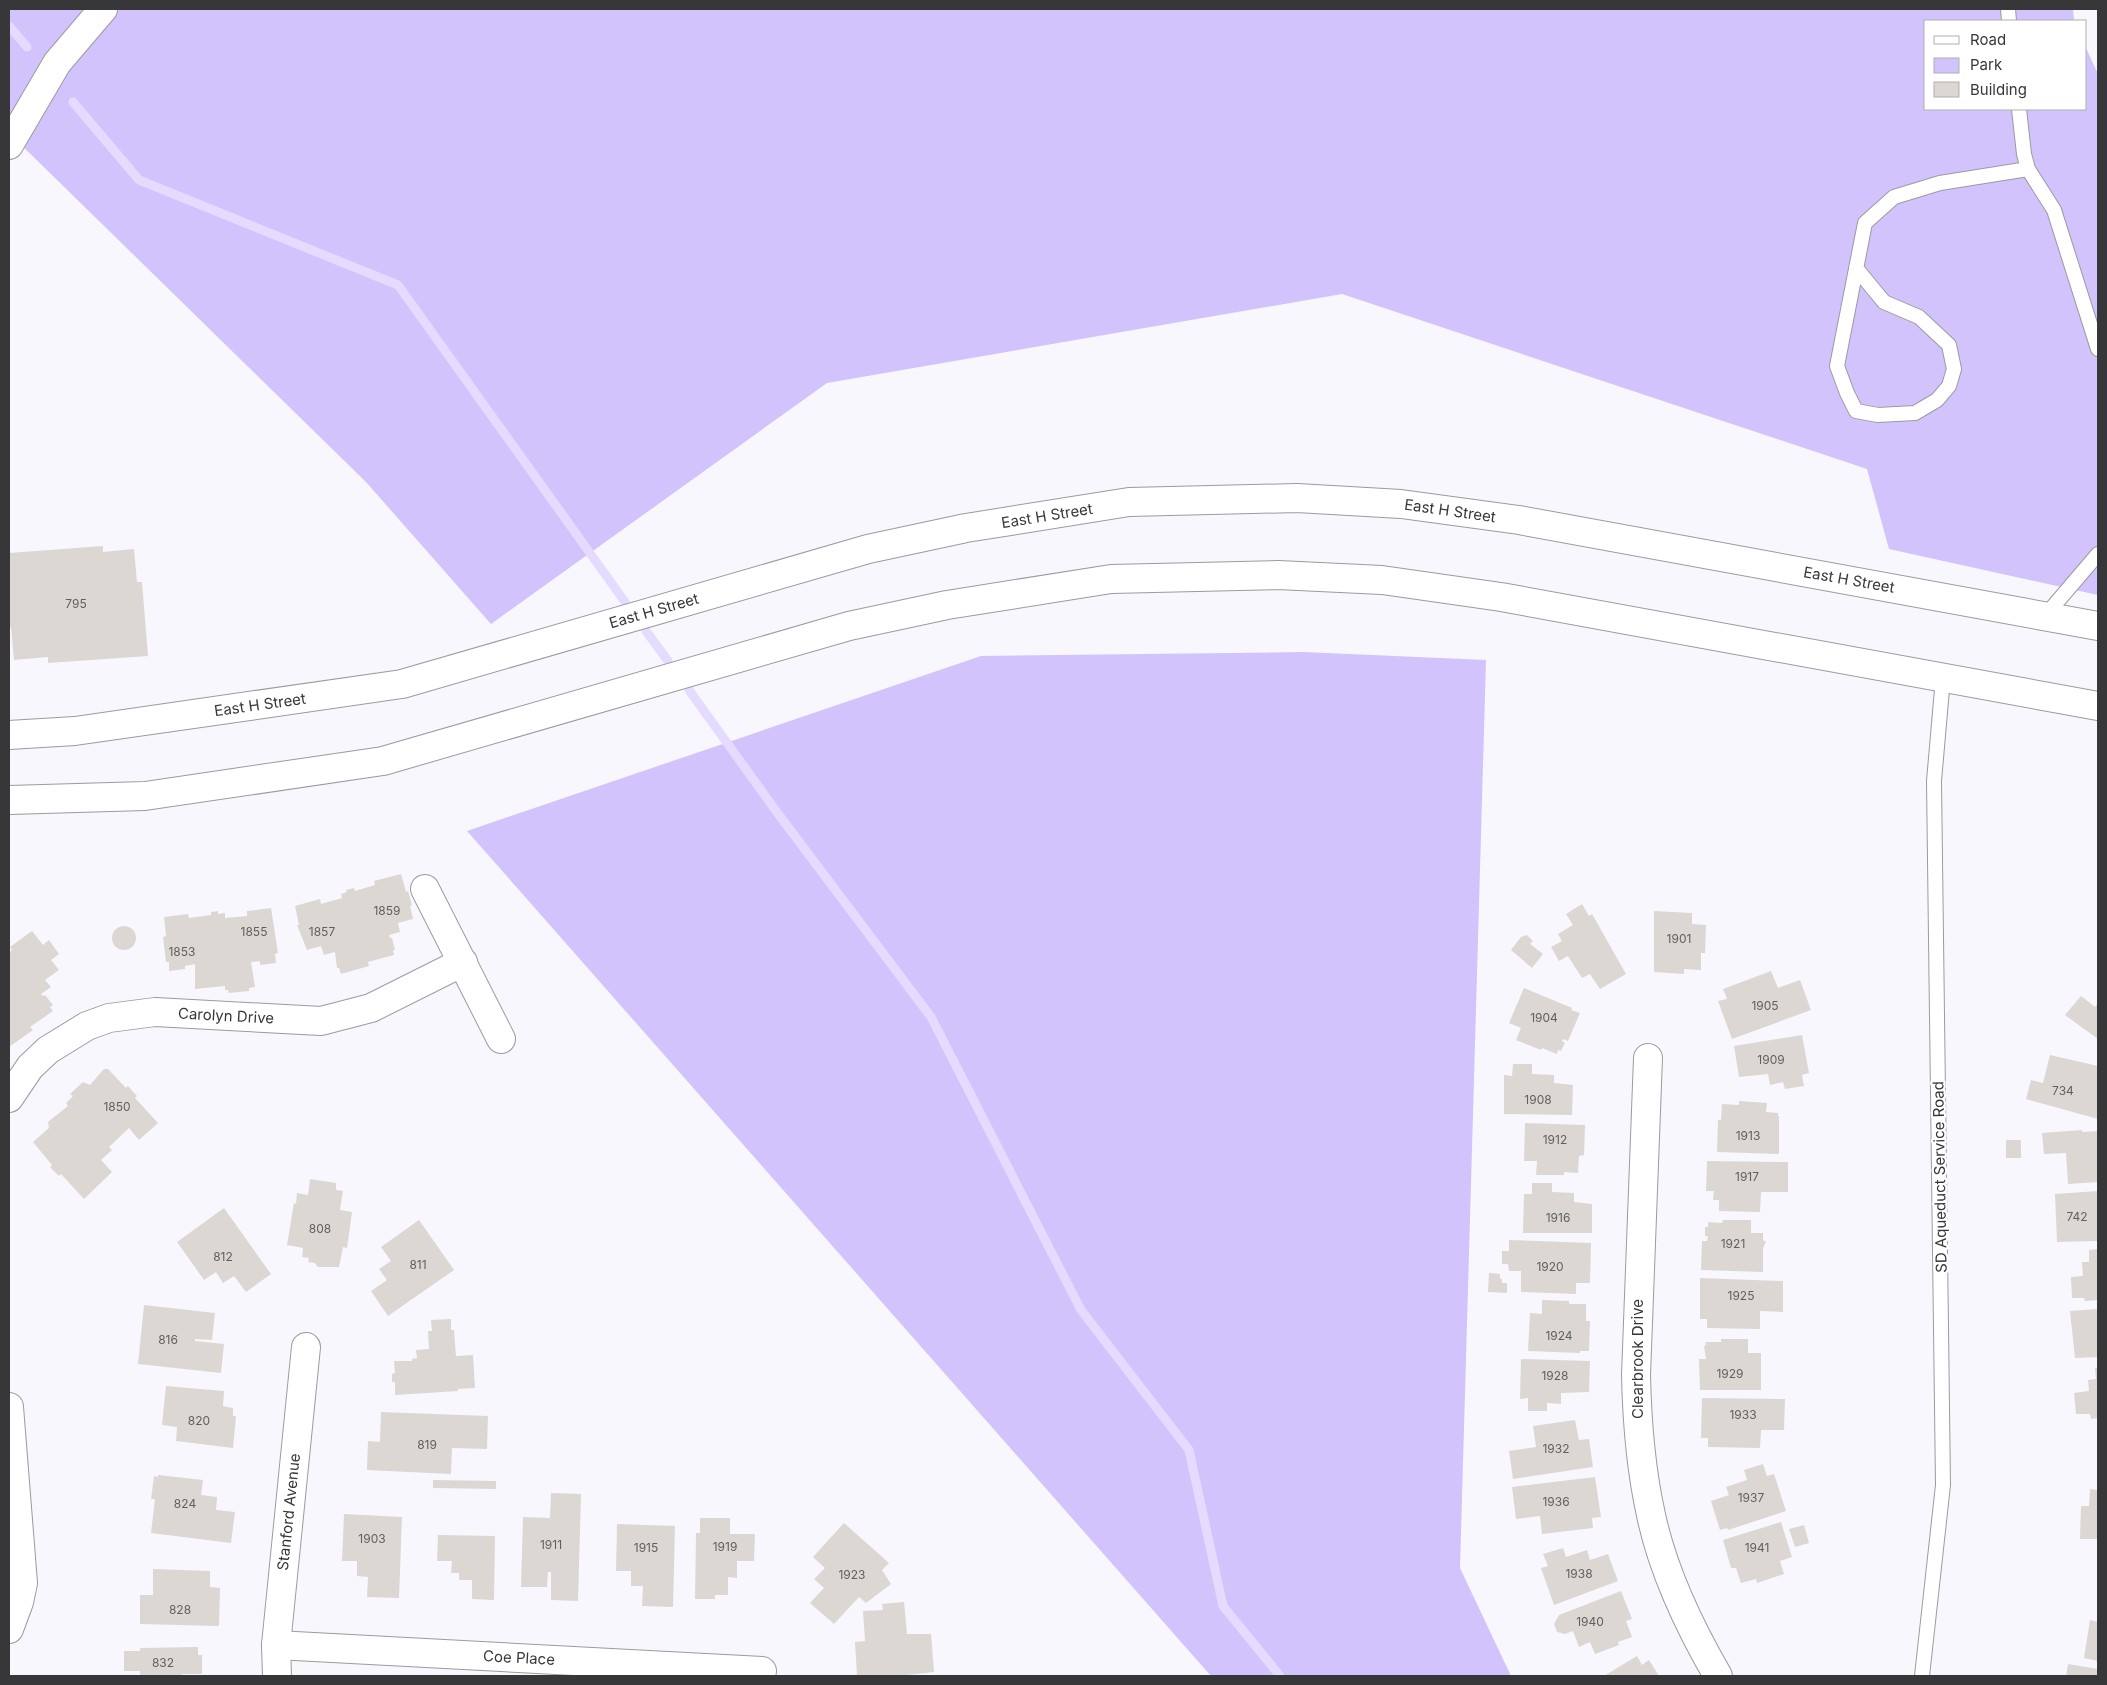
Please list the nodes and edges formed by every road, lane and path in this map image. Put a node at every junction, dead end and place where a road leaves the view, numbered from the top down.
1 (103, 9) edge
2 (2019, 110) edge
3 (9, 145) edge
4 (2028, 169) junction
5 (1856, 268) junction
6 (2098, 349) edge
7 (2098, 554) edge
8 (2045, 616) junction
9 (2098, 626) edge
10 (1943, 678) junction
11 (2098, 706) edge
12 (9, 735) edge
13 (9, 800) edge
14 (426, 889) dead end
15 (463, 962) junction
16 (501, 1038) dead end
17 (1648, 1058) dead end
18 (9, 1098) edge
19 (306, 1347) dead end
20 (9, 1407) edge
21 (9, 1629) edge
22 (276, 1645) junction
23 (762, 1671) dead end
24 (277, 1676) edge
25 (1718, 1676) edge
26 (1922, 1676) edge

1 - 3 main road
2 - 4 lane
4 - 5 lane
4 - 6 lane
5 - 5 lane
7 - 8 lane
8 - 9 main road, East H Street
8 - 12 main road, East H Street
10 - 11 main road
10 - 13 main road
10 - 26 lane, SD Aqueduct Service Road
14 - 15 main road
15 - 16 main road
15 - 18 main road, Carolyn Drive
17 - 25 main road, Clearbrook Drive
19 - 22 main road, Stanford Avenue
20 - 21 main road
22 - 23 main road, Coe Place
22 - 24 main road, Stanford Avenue

